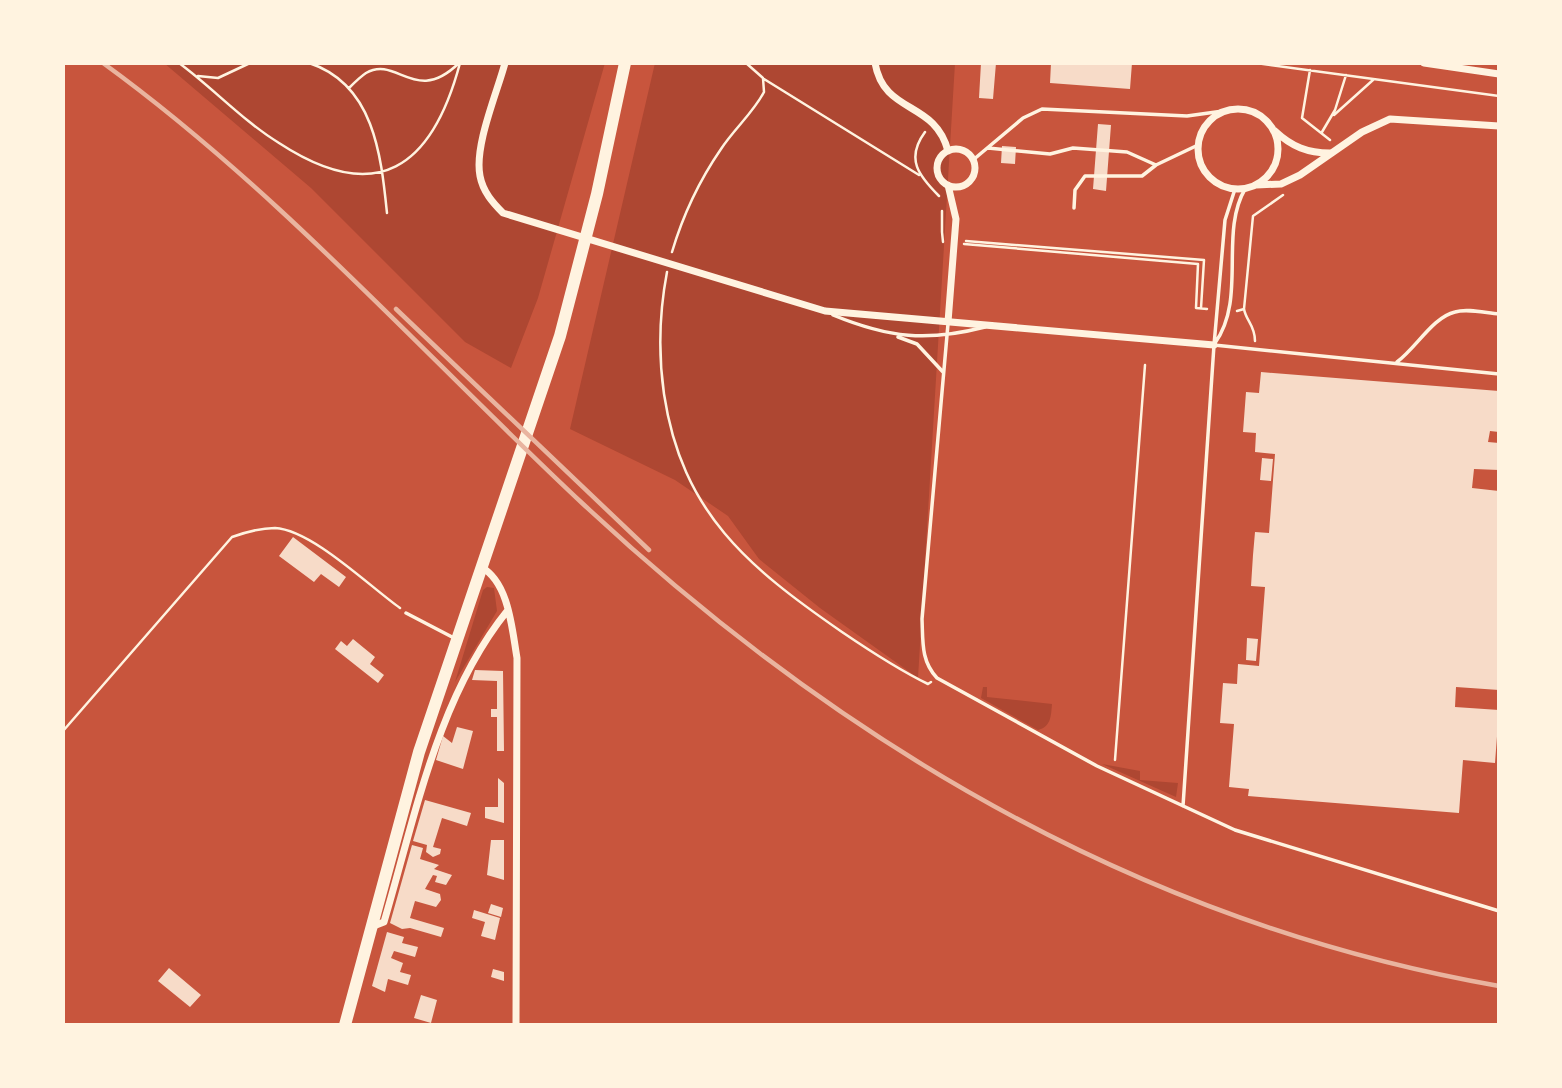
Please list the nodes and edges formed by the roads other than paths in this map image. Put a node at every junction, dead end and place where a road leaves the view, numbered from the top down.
1 (505, 63) edge
2 (625, 63) edge
3 (875, 63) edge
4 (1424, 63) edge
5 (1499, 74) edge
6 (1223, 111) junction
7 (1499, 126) edge
8 (1272, 127) junction
9 (1198, 145) junction
10 (986, 148) junction
11 (948, 151) junction
12 (1331, 153) junction
13 (973, 160) junction
14 (1156, 165) junction
15 (948, 185) junction
16 (1256, 185) junction
17 (1235, 189) junction
18 (1245, 189) junction
19 (1074, 208) dead end
20 (825, 311) junction
21 (1499, 314) edge
22 (948, 322) junction
23 (987, 327) junction
24 (892, 335) junction
25 (948, 337) junction
26 (1214, 345) junction
27 (1395, 363) junction
28 (944, 373) junction
29 (1499, 374) edge
30 (481, 567) junction
31 (508, 610) junction
32 (407, 613) road end
33 (456, 639) junction
34 (1183, 806) junction
35 (1499, 911) edge
36 (370, 927) junction
37 (345, 1025) edge
38 (516, 1025) edge

1 - 20 street
2 - 30 main road
3 - 11 street
4 - 5 street
6 - 8 street
6 - 9 street
6 - 10 lane
7 - 12 street
8 - 12 street
8 - 16 street
9 - 14 lane
9 - 17 street
10 - 13 lane
10 - 14 lane
11 - 13 street
11 - 15 street
12 - 16 street
13 - 15 street
14 - 19 lane
15 - 22 street
16 - 18 street
17 - 18 street
17 - 26 lane
18 - 26 lane
20 - 22 street
20 - 24 lane
21 - 27 lane
22 - 23 street
22 - 25 lane
23 - 25 lane
23 - 26 street
24 - 25 lane
24 - 28 lane
25 - 28 lane
26 - 27 lane
26 - 34 lane
27 - 29 lane
28 - 34 lane
30 - 31 street
30 - 33 main road
31 - 36 street
31 - 38 street
32 - 33 lane
33 - 36 main road
34 - 35 lane
36 - 37 main road

